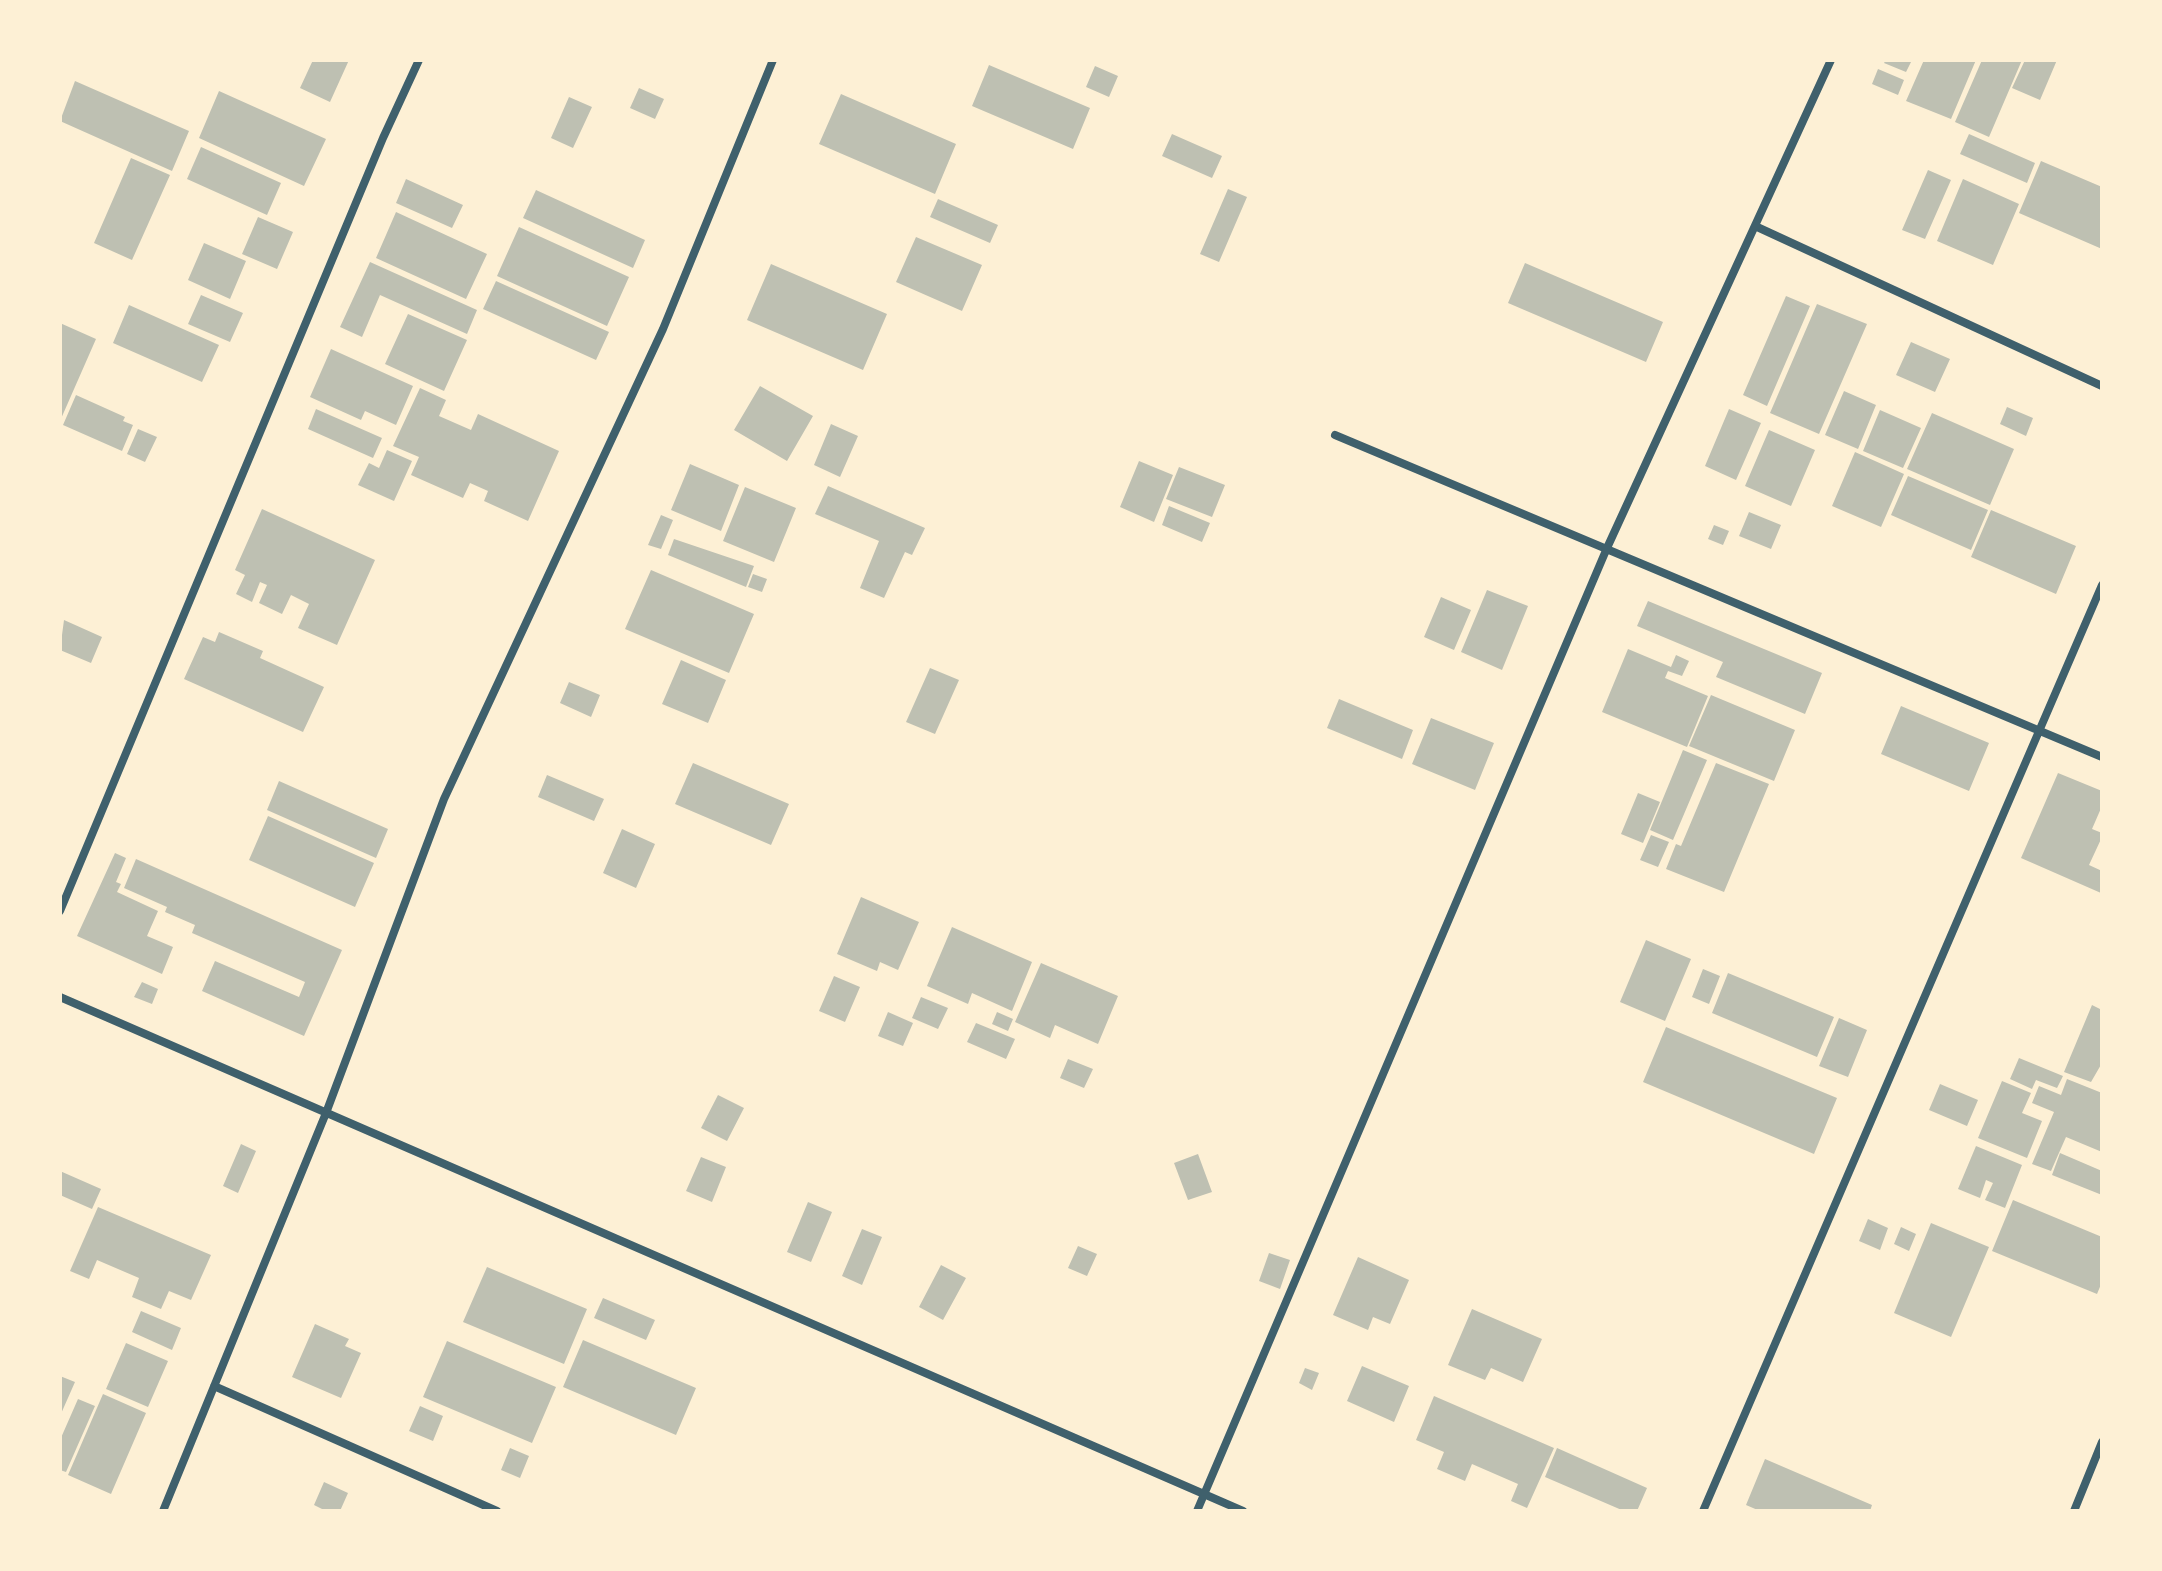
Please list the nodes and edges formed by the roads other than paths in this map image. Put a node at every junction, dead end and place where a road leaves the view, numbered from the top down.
1 (419, 60) edge
2 (773, 60) edge
3 (1831, 60) edge
4 (1755, 226) junction
5 (2102, 386) edge
6 (1335, 435) dead end
7 (1607, 548) junction
8 (2102, 585) edge
9 (2040, 730) junction
10 (2102, 757) edge
11 (60, 911) edge
12 (60, 997) edge
13 (326, 1113) junction
14 (214, 1386) junction
15 (2102, 1442) edge
16 (1204, 1494) junction
17 (163, 1511) edge
18 (497, 1511) edge
19 (1197, 1511) edge
20 (1243, 1511) edge
21 (1703, 1511) edge
22 (2074, 1511) edge

1 - 11 street
2 - 13 street
3 - 4 street
4 - 5 street
4 - 7 street
6 - 7 street
7 - 9 street
7 - 16 street
8 - 9 street
9 - 10 street
9 - 21 street
12 - 13 street
13 - 14 street
13 - 16 street
14 - 17 street
14 - 18 street
15 - 22 street
16 - 19 street
16 - 20 street

